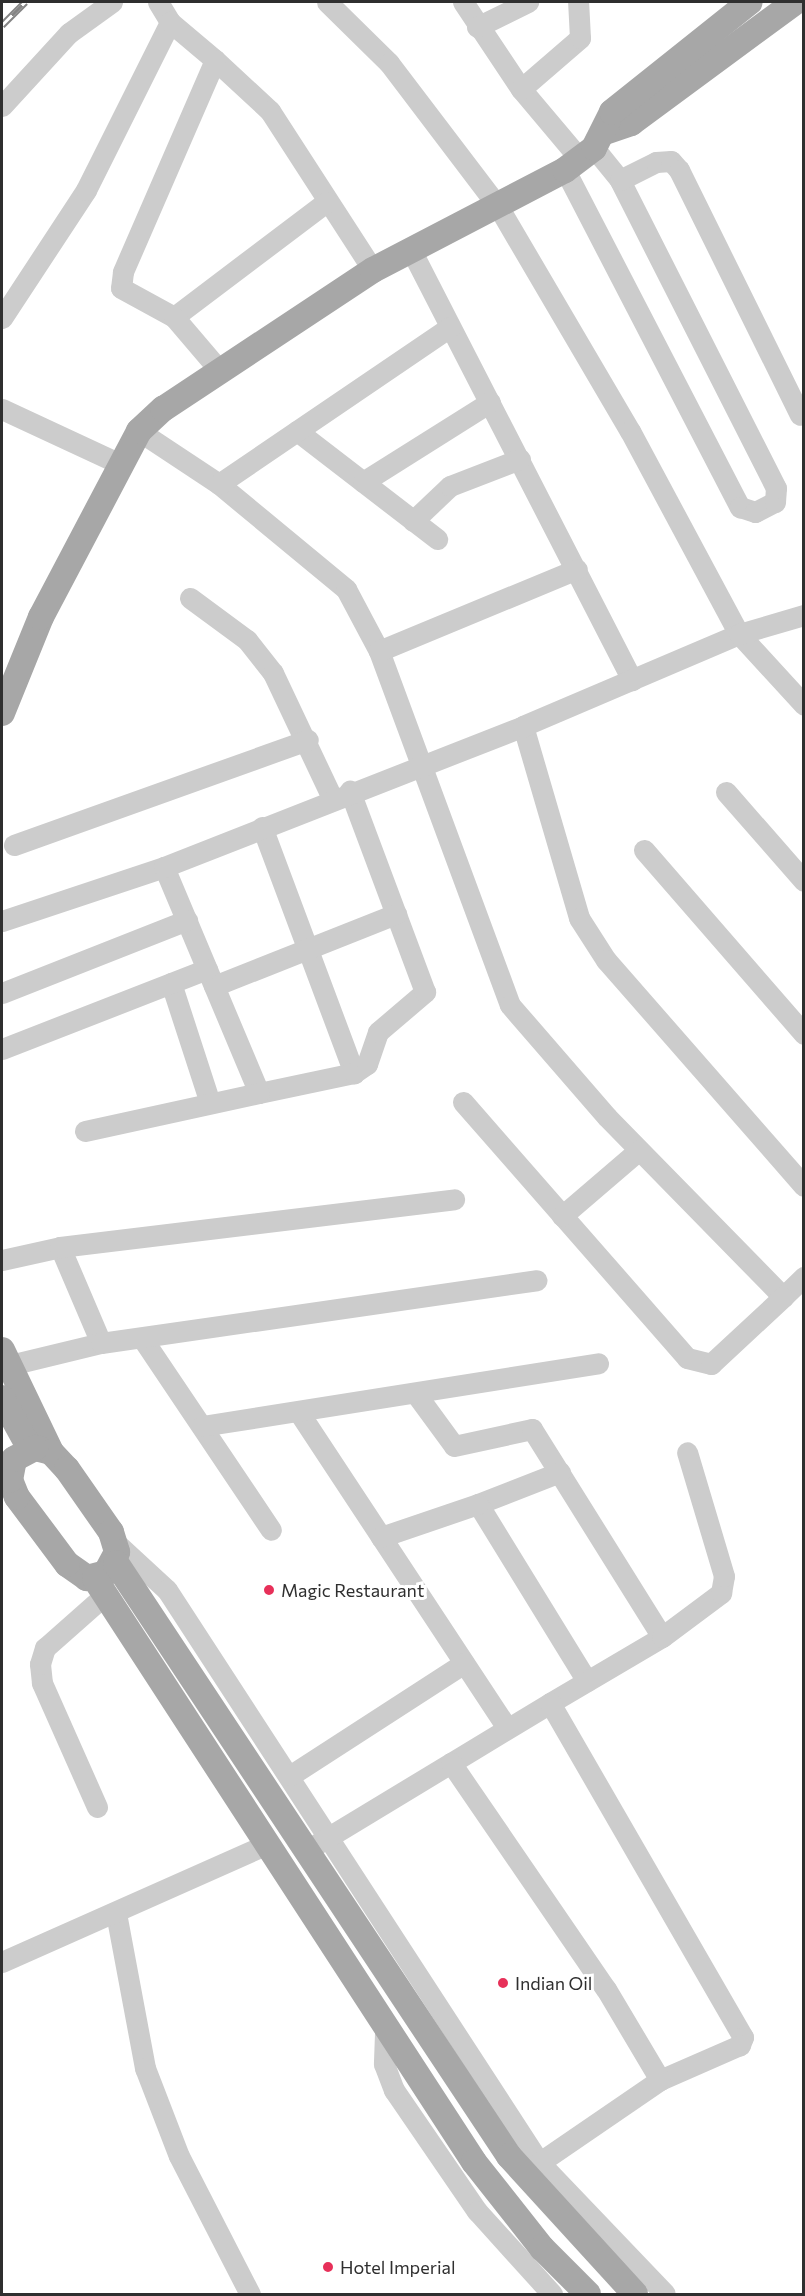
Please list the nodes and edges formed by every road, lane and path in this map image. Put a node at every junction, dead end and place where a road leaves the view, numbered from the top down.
1 (112, 2) edge
2 (158, 2) edge
3 (327, 2) edge
4 (463, 2) edge
5 (528, 2) edge
6 (578, 2) edge
7 (750, 2) edge
8 (795, 2) edge
9 (170, 22) junction
10 (477, 27) junction
11 (215, 60) junction
12 (521, 88) junction
13 (2, 106) edge
14 (586, 152) junction
15 (620, 180) junction
16 (326, 202) junction
17 (499, 208) junction
18 (410, 248) junction
19 (373, 270) junction
20 (174, 317) junction
21 (2, 318) edge
22 (450, 327) junction
23 (220, 371) junction
24 (490, 402) junction
25 (2, 409) edge
26 (800, 415) dead end
27 (139, 431) junction
28 (297, 431) junction
29 (520, 459) junction
30 (118, 463) junction
31 (363, 482) junction
32 (219, 484) junction
33 (413, 520) junction
34 (437, 539) dead end
35 (577, 569) junction
36 (189, 598) dead end
37 (804, 615) edge
38 (739, 634) junction
39 (379, 651) junction
40 (632, 680) junction
41 (804, 705) edge
42 (2, 712) edge
43 (523, 726) junction
44 (308, 740) junction
45 (422, 766) junction
46 (726, 792) dead end
47 (341, 794) junction
48 (262, 827) junction
49 (14, 844) dead end
50 (644, 850) dead end
51 (164, 867) junction
52 (804, 881) edge
53 (396, 914) junction
54 (187, 920) junction
55 (2, 921) edge
56 (309, 948) junction
57 (211, 977) junction
58 (171, 983) junction
59 (2, 993) edge
60 (802, 1030) edge
61 (2, 1049) edge
62 (354, 1073) junction
63 (259, 1093) junction
64 (463, 1102) dead end
65 (210, 1103) junction
66 (85, 1131) dead end
67 (639, 1150) junction
68 (804, 1186) edge
69 (454, 1198) dead end
70 (562, 1216) junction
71 (60, 1247) junction
72 (2, 1260) edge
73 (804, 1277) edge
74 (536, 1280) dead end
75 (783, 1296) junction
76 (142, 1338) junction
77 (101, 1343) junction
78 (6, 1357) edge
79 (598, 1363) dead end
80 (416, 1394) junction
81 (2, 1398) edge
82 (300, 1414) junction
83 (2, 1424) edge
84 (202, 1426) junction
85 (24, 1452) edge
86 (687, 1452) dead end
87 (560, 1472) junction
88 (9, 1490) edge
89 (478, 1504) junction
90 (271, 1530) dead end
91 (381, 1537) junction
92 (116, 1553) junction
93 (100, 1587) junction
94 (662, 1636) junction
95 (464, 1663) junction
96 (587, 1681) junction
97 (550, 1703) junction
98 (506, 1727) junction
99 (451, 1763) junction
100 (291, 1775) junction
101 (97, 1807) dead end
102 (329, 1836) junction
103 (267, 1844) junction
104 (307, 1851) junction
105 (116, 1913) junction
106 (2, 1962) edge
107 (385, 2033) junction
108 (660, 2080) junction
109 (531, 2169) junction
110 (250, 2295) edge
111 (552, 2295) edge
112 (588, 2295) edge
113 (634, 2295) edge
114 (665, 2295) edge

1 - 13 street
2 - 9 street
3 - 17 street
4 - 10 street
5 - 10 street
6 - 12 street
7 - 14 main road
8 - 14 main road
9 - 11 street
9 - 21 street
10 - 12 street
11 - 16 street
11 - 20 street
12 - 14 street
14 - 15 street
14 - 15 street
14 - 17 main road
15 - 26 street
16 - 19 street
16 - 20 street
17 - 18 main road
17 - 38 street
18 - 19 main road
18 - 22 street
19 - 23 main road
20 - 23 street
22 - 24 street
22 - 28 street
23 - 27 main road
24 - 29 street
24 - 31 street
25 - 30 street
27 - 30 main road
27 - 32 street
28 - 31 street
28 - 32 street
29 - 33 street
29 - 35 street
30 - 42 main road
31 - 33 street
32 - 39 street
33 - 34 street
35 - 39 street
35 - 40 street
36 - 44 street
37 - 38 street
38 - 40 street
38 - 41 street
39 - 45 street
40 - 43 street
43 - 45 street
43 - 68 street
44 - 47 street
44 - 49 street
45 - 47 street
45 - 67 street
46 - 52 street
47 - 48 street
47 - 53 street
48 - 51 street
48 - 56 street
50 - 60 street
51 - 54 street
51 - 55 street
53 - 56 street
53 - 62 street
54 - 57 street
54 - 59 street
56 - 57 street
56 - 62 street
57 - 58 street
57 - 63 street
58 - 61 street
58 - 65 street
62 - 63 street
63 - 65 street
64 - 70 street
65 - 66 street
67 - 70 street
67 - 75 street
69 - 71 street
70 - 75 street
71 - 72 street
71 - 77 street
73 - 75 street
74 - 76 street
76 - 77 street
76 - 84 street
77 - 78 street
78 - 85 main road
79 - 80 street
80 - 82 street
80 - 87 street
81 - 85 main road
82 - 84 street
82 - 91 street
83 - 85 main road
84 - 90 street
85 - 88 main road
85 - 92 main road
86 - 94 street
87 - 89 street
87 - 94 street
88 - 93 main road
89 - 91 street
89 - 96 street
91 - 95 street
92 - 93 main road
92 - 100 street
92 - 104 main road
93 - 101 street
93 - 103 main road
94 - 96 street
95 - 98 street
95 - 100 street
96 - 97 street
97 - 98 street
97 - 108 street
98 - 99 street
99 - 102 street
99 - 108 street
100 - 102 street
102 - 104 street
102 - 109 street
103 - 105 street
103 - 107 main road
104 - 109 main road
105 - 106 street
105 - 110 street
107 - 111 street
107 - 112 main road
108 - 109 street
109 - 113 main road
109 - 114 street

